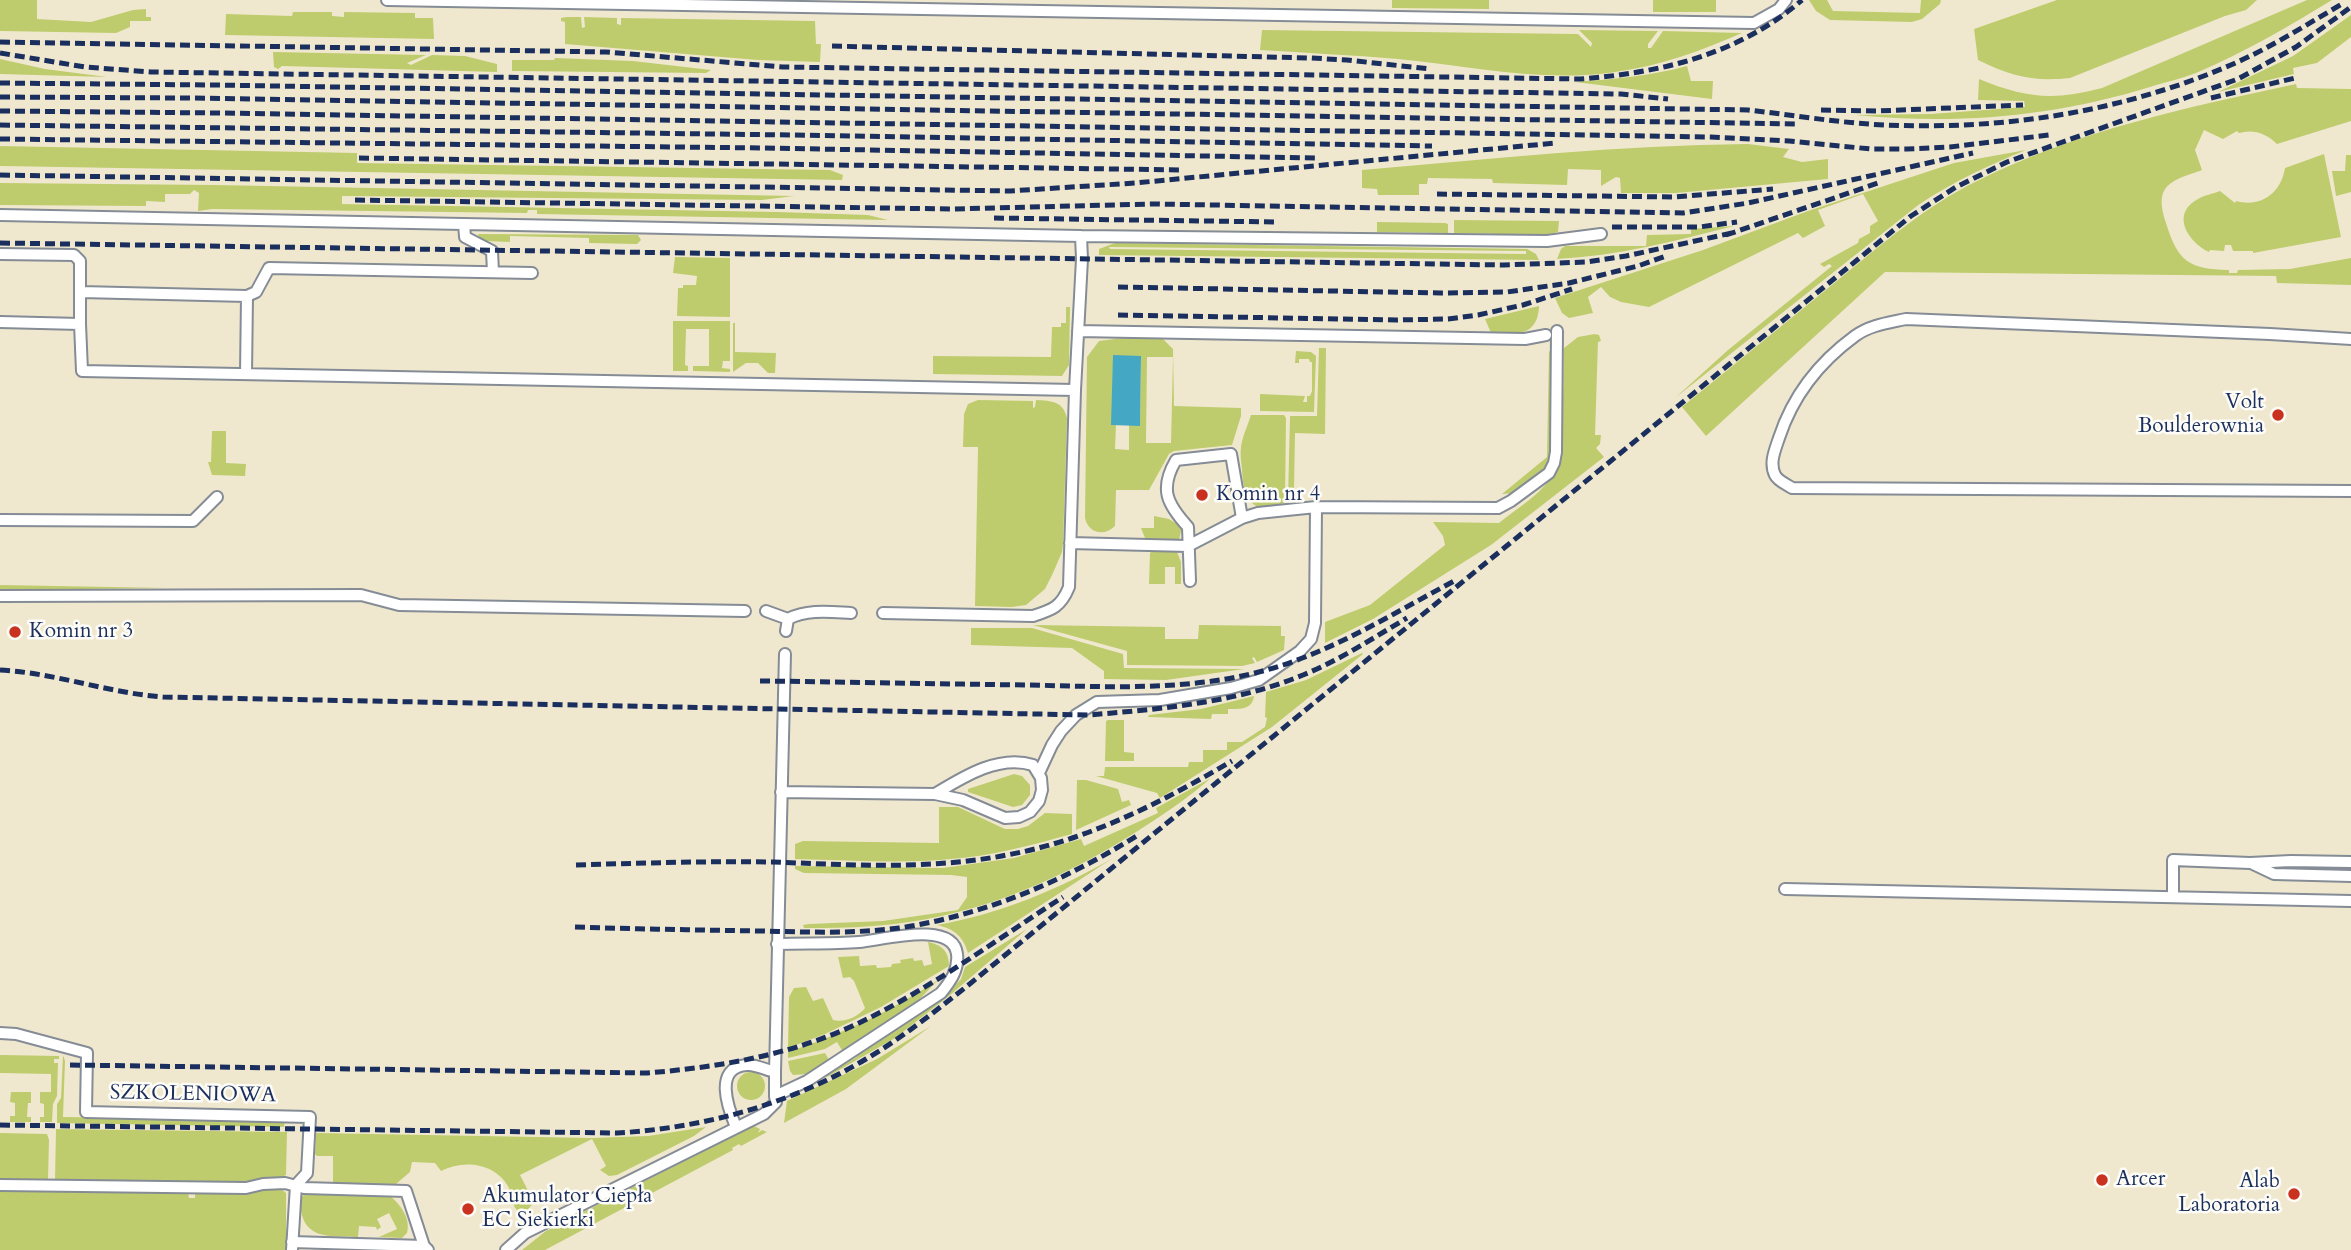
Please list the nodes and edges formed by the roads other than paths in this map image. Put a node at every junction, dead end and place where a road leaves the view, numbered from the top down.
1 (387, 0) edge
2 (1786, 0) edge
3 (0, 215) edge
4 (464, 224) junction
5 (1601, 234) dead end
6 (1081, 236) junction
7 (0, 254) edge
8 (493, 272) junction
9 (532, 273) dead end
10 (81, 292) junction
11 (247, 296) junction
12 (0, 322) edge
13 (80, 324) junction
14 (1078, 331) junction
15 (1557, 331) dead end
16 (1546, 335) dead end
17 (2351, 340) edge
18 (246, 374) junction
19 (1075, 390) junction
20 (2351, 491) edge
21 (217, 497) dead end
22 (1316, 507) junction
23 (1242, 519) junction
24 (0, 520) edge
25 (1070, 543) junction
26 (1188, 546) junction
27 (1190, 581) dead end
28 (0, 596) edge
29 (746, 611) dead end
30 (766, 611) dead end
31 (851, 613) dead end
32 (883, 613) dead end
33 (788, 619) junction
34 (786, 631) dead end
35 (785, 654) dead end
36 (1039, 773) junction
37 (780, 792) junction
38 (935, 794) junction
39 (2351, 862) edge
40 (2250, 863) junction
41 (2351, 876) edge
42 (1785, 889) dead end
43 (2173, 896) junction
44 (2351, 901) edge
45 (777, 944) junction
46 (0, 1033) edge
47 (775, 1072) junction
48 (775, 1096) junction
49 (736, 1126) junction
50 (0, 1185) edge
51 (296, 1185) junction
52 (292, 1246) edge
53 (426, 1248) edge
54 (506, 1250) edge

1 - 2 lane
3 - 4 lane
4 - 6 lane
4 - 8 lane
5 - 6 lane
6 - 14 lane
7 - 10 lane
8 - 9 lane
8 - 11 lane
10 - 11 lane
10 - 13 lane
11 - 18 lane
12 - 13 lane
13 - 18 lane
14 - 16 lane
14 - 19 lane
15 - 22 lane
17 - 20 lane
18 - 19 lane
19 - 25 lane
21 - 24 lane
22 - 23 lane
22 - 36 lane
23 - 26 lane
23 - 26 lane
25 - 26 lane
25 - 32 lane
26 - 27 lane
28 - 29 lane
30 - 33 lane
31 - 33 lane
33 - 34 lane
35 - 37 lane
36 - 38 lane
36 - 38 lane
37 - 38 lane
37 - 45 lane
39 - 40 lane
40 - 41 lane
40 - 43 lane
42 - 43 lane
43 - 44 lane
45 - 47 lane
45 - 48 lane
46 - 51 lane, SZKOLENIOWA
47 - 48 lane
47 - 49 lane
48 - 49 lane
49 - 54 lane
50 - 51 lane
51 - 52 lane, SZKOLENIOWA
51 - 53 lane
52 - 53 lane

